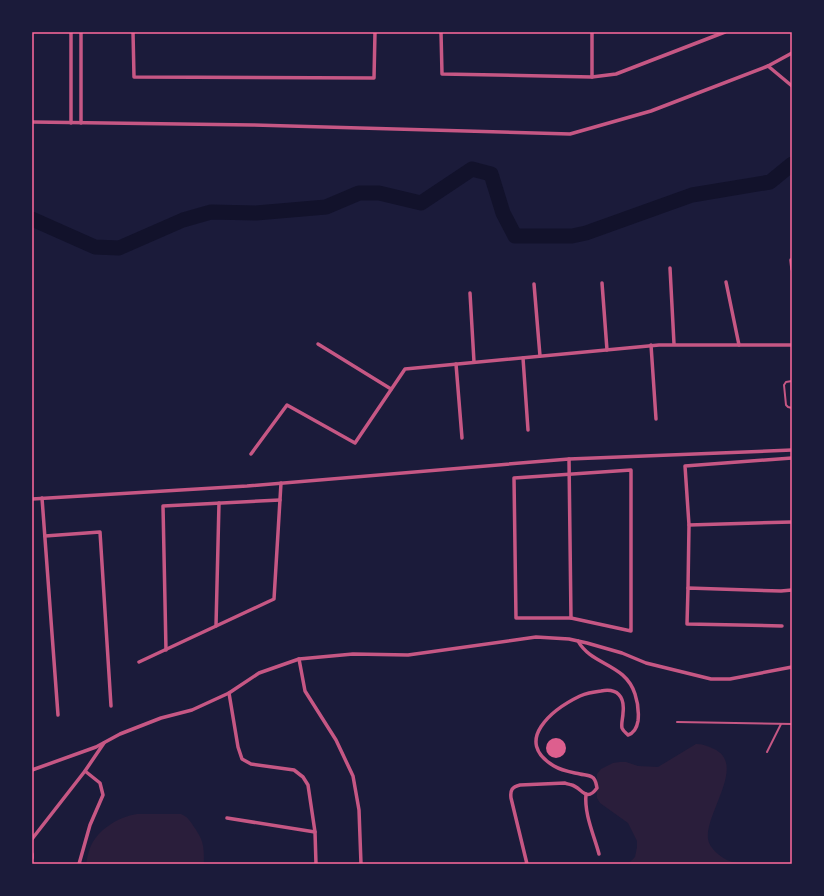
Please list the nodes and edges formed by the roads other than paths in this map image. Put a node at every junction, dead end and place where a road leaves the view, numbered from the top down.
1 (71, 32) edge
2 (81, 32) edge
3 (134, 32) edge
4 (375, 32) edge
5 (441, 32) edge
6 (592, 32) edge
7 (725, 32) edge
8 (792, 53) edge
9 (768, 66) junction
10 (592, 77) junction
11 (792, 85) edge
12 (32, 122) edge
13 (72, 123) junction
14 (81, 123) junction
15 (791, 260) edge
16 (670, 268) dead end
17 (792, 269) edge
18 (726, 282) dead end
19 (602, 283) dead end
20 (534, 284) dead end
21 (470, 293) dead end
22 (318, 344) dead end
23 (674, 344) junction
24 (651, 345) junction
25 (739, 345) junction
26 (792, 345) edge
27 (608, 350) junction
28 (540, 356) junction
29 (523, 358) junction
30 (474, 362) junction
31 (456, 364) junction
32 (792, 381) edge
33 (391, 389) junction
34 (792, 408) edge
35 (656, 419) dead end
36 (528, 430) dead end
37 (462, 438) dead end
38 (792, 450) edge
39 (252, 454) dead end
40 (792, 458) edge
41 (569, 459) junction
42 (569, 475) junction
43 (281, 483) junction
44 (42, 498) junction
45 (32, 499) edge
46 (280, 500) junction
47 (219, 503) junction
48 (792, 522) edge
49 (689, 525) junction
50 (45, 536) junction
51 (688, 588) junction
52 (792, 590) edge
53 (571, 618) junction
54 (216, 626) junction
55 (782, 626) dead end
56 (578, 641) junction
57 (166, 650) junction
58 (299, 659) junction
59 (139, 662) dead end
60 (792, 667) edge
61 (229, 693) junction
62 (111, 706) dead end
63 (58, 715) dead end
64 (676, 722) dead end
65 (781, 724) junction
66 (792, 724) edge
67 (105, 742) junction
68 (767, 752) dead end
69 (32, 770) edge
70 (85, 771) junction
71 (586, 794) junction
72 (227, 818) dead end
73 (315, 832) junction
74 (32, 839) edge
75 (32, 854) edge
76 (599, 854) dead end
77 (32, 858) edge
78 (79, 864) edge
79 (316, 864) edge
80 (361, 864) edge
81 (527, 864) edge

1 - 13 street
2 - 14 street
3 - 4 street
5 - 10 street
6 - 10 street
7 - 10 street
8 - 9 street
9 - 11 street
9 - 14 street
12 - 13 street
13 - 14 street
15 - 17 street
16 - 23 street
18 - 25 street
19 - 27 street
20 - 28 street
21 - 30 street
22 - 33 street
23 - 24 street
23 - 25 street
24 - 27 street
24 - 35 street
25 - 26 street
27 - 28 street
28 - 29 street
29 - 30 street
29 - 36 street
30 - 31 street
31 - 33 street
31 - 37 street
32 - 34 lane
33 - 39 street
38 - 41 street
40 - 49 street
41 - 42 street
41 - 43 street
42 - 53 street
42 - 53 street
42 - 53 street
43 - 44 street
43 - 46 street
44 - 45 street
44 - 50 street
46 - 47 street
46 - 54 street
47 - 54 street
47 - 57 street
48 - 49 street
49 - 51 street
50 - 62 street
50 - 63 street
51 - 52 street
51 - 55 street
54 - 57 street
56 - 58 street
56 - 60 street
56 - 71 street
57 - 59 street
58 - 61 street
58 - 80 street
61 - 67 street
61 - 73 street
64 - 65 lane
65 - 66 lane
65 - 68 lane
67 - 69 street
67 - 70 street
70 - 74 street
70 - 78 street
71 - 76 street
71 - 81 street
72 - 73 street
73 - 79 street
75 - 77 street

